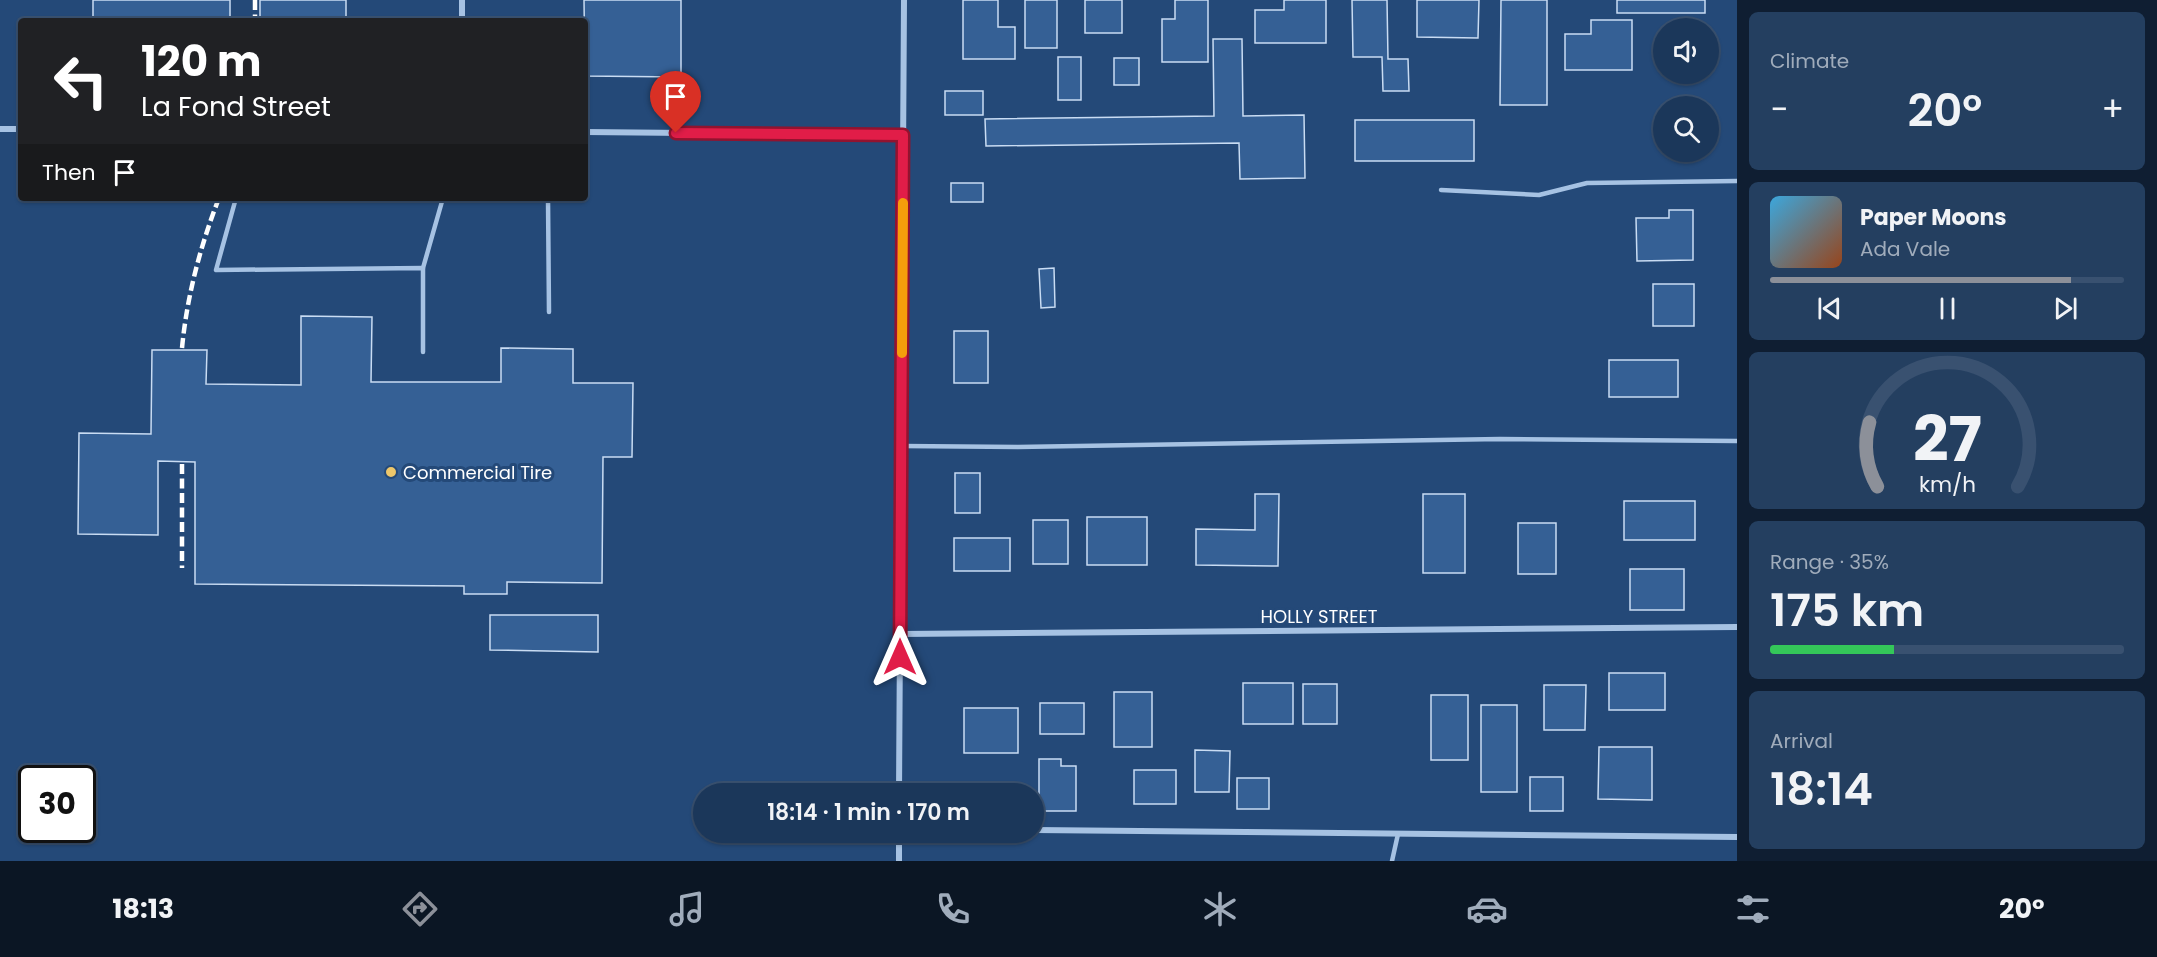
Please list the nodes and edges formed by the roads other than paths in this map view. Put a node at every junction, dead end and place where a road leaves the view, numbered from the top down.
1 (462, 0) edge
2 (904, 0) edge
3 (462, 18) edge
4 (0, 129) edge
5 (18, 129) edge
6 (588, 132) edge
7 (903, 135) junction
8 (1737, 181) edge
9 (1441, 190) dead end
10 (235, 201) edge
11 (442, 201) edge
12 (548, 201) edge
13 (423, 268) junction
14 (549, 312) dead end
15 (423, 352) dead end
16 (1737, 441) edge
17 (902, 446) junction
18 (1737, 627) edge
19 (900, 634) junction
20 (899, 783) edge
21 (1044, 830) edge
22 (1398, 834) junction
23 (1737, 837) edge
24 (899, 843) edge
25 (899, 861) edge
26 (1392, 861) edge

1 - 3 street
2 - 7 street
4 - 5 street
6 - 7 street
7 - 17 street
8 - 9 lane
10 - 13 lane
11 - 13 lane
12 - 14 lane
13 - 15 lane
16 - 17 lane
17 - 19 street
18 - 19 street, HOLLY STREET
19 - 20 street
21 - 22 street
22 - 23 street
22 - 26 lane
24 - 25 street

